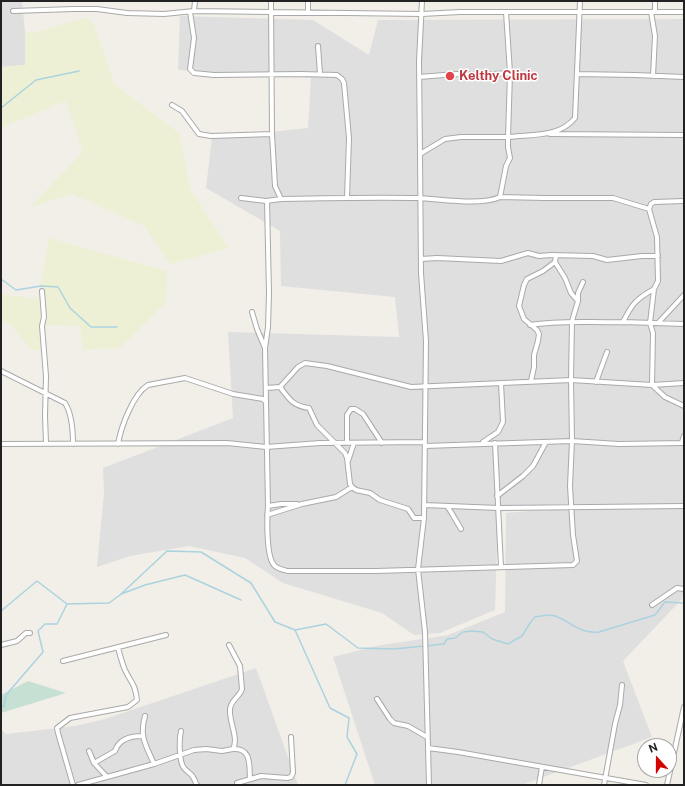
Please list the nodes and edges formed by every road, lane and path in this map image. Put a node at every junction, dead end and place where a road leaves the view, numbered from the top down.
1 (194, 1) edge
2 (271, 1) edge
3 (308, 1) edge
4 (422, 1) edge
5 (580, 1) edge
6 (655, 1) edge
7 (13, 11) dead end
8 (192, 12) junction
9 (272, 12) junction
10 (308, 12) junction
11 (506, 12) junction
12 (580, 12) junction
13 (653, 12) junction
14 (684, 12) edge
15 (422, 14) junction
16 (318, 46) dead end
17 (510, 73) junction
18 (271, 74) junction
19 (320, 74) junction
20 (577, 74) junction
21 (653, 76) junction
22 (419, 77) junction
23 (684, 77) edge
24 (172, 105) dead end
25 (272, 134) junction
26 (546, 134) junction
27 (684, 135) edge
28 (508, 137) junction
29 (420, 154) junction
30 (500, 197) junction
31 (242, 198) dead end
32 (347, 198) junction
33 (420, 198) junction
34 (281, 199) junction
35 (267, 201) junction
36 (684, 201) edge
37 (649, 209) junction
38 (556, 256) junction
39 (658, 256) junction
40 (421, 259) junction
41 (555, 262) junction
42 (582, 282) dead end
43 (654, 289) junction
44 (42, 291) dead end
45 (684, 295) edge
46 (578, 301) junction
47 (252, 312) dead end
48 (572, 321) junction
49 (623, 322) junction
50 (650, 323) junction
51 (658, 323) junction
52 (684, 324) edge
53 (530, 325) junction
54 (265, 348) junction
55 (607, 352) dead end
56 (1, 371) edge
57 (570, 380) junction
58 (532, 381) junction
59 (596, 382) junction
60 (501, 383) junction
61 (684, 383) edge
62 (652, 385) junction
63 (280, 387) junction
64 (425, 387) junction
65 (266, 388) junction
66 (45, 392) junction
67 (266, 402) junction
68 (684, 406) edge
69 (684, 436) edge
70 (572, 441) junction
71 (546, 442) junction
72 (46, 443) junction
73 (334, 443) junction
74 (347, 443) junction
75 (354, 443) junction
76 (382, 443) junction
77 (495, 443) junction
78 (683, 443) edge
79 (1, 444) edge
80 (73, 444) junction
81 (118, 444) junction
82 (424, 444) junction
83 (481, 444) junction
84 (266, 447) junction
85 (347, 464) junction
86 (352, 486) junction
87 (497, 496) junction
88 (302, 504) junction
89 (424, 505) junction
90 (268, 506) junction
91 (446, 506) junction
92 (684, 506) edge
93 (571, 507) junction
94 (499, 508) junction
95 (267, 515) junction
96 (424, 518) junction
97 (461, 529) dead end
98 (501, 567) junction
99 (418, 569) junction
100 (684, 588) edge
101 (652, 606) dead end
102 (30, 633) dead end
103 (166, 635) dead end
104 (1, 645) edge
105 (229, 645) dead end
106 (118, 648) junction
107 (63, 661) dead end
108 (622, 685) dead end
109 (377, 698) dead end
110 (684, 707) edge
111 (145, 716) dead end
112 (181, 731) dead end
113 (142, 736) junction
114 (291, 737) dead end
115 (427, 738) junction
116 (428, 748) junction
117 (232, 749) junction
118 (89, 751) dead end
119 (181, 755) junction
120 (94, 763) junction
121 (154, 764) junction
122 (542, 767) junction
123 (107, 776) junction
124 (605, 778) junction
125 (250, 779) junction
126 (237, 783) dead end
127 (73, 785) edge
128 (78, 785) edge
129 (197, 785) edge
130 (429, 785) edge
131 (539, 785) edge
132 (604, 785) edge
133 (646, 785) edge
134 (667, 785) edge

1 - 8 street
2 - 9 street
3 - 10 street
4 - 15 street
5 - 12 street
6 - 13 street
7 - 8 street
8 - 9 street
8 - 18 street
9 - 10 street
9 - 18 street
10 - 15 street
11 - 12 street
11 - 15 street
11 - 17 street
12 - 13 street
12 - 20 street
13 - 14 street
13 - 21 street
15 - 22 street
16 - 19 street
17 - 22 street
17 - 28 street
18 - 19 street
18 - 25 street
19 - 32 street
20 - 21 street
20 - 26 street
21 - 23 street
22 - 29 street
24 - 25 street
25 - 34 street
26 - 27 street
26 - 28 street
28 - 29 street
28 - 30 street
29 - 33 street
30 - 33 street
30 - 37 street
31 - 35 street
32 - 33 street
32 - 34 street
33 - 40 street
34 - 35 street
35 - 54 street
36 - 37 street
37 - 39 street
38 - 39 street
38 - 40 street
38 - 41 street
39 - 43 street
40 - 64 street
41 - 46 street
41 - 53 street
42 - 46 street
43 - 49 street
43 - 50 street
44 - 66 street
45 - 51 street
46 - 48 street
47 - 54 street
48 - 49 street
48 - 53 street
48 - 57 street
49 - 50 street
50 - 51 street
50 - 62 street
51 - 52 street
53 - 58 street
54 - 65 street
55 - 59 street
56 - 66 street
57 - 58 street
57 - 59 street
57 - 70 street
58 - 60 street
59 - 62 street
60 - 64 street
60 - 83 street
61 - 62 street
62 - 68 street
63 - 64 street
63 - 65 street
63 - 73 street
64 - 82 street
65 - 67 street
66 - 72 street
66 - 80 street
67 - 81 street
67 - 84 street
69 - 78 street
70 - 71 street
70 - 78 street
70 - 93 street
71 - 77 street
71 - 87 street
72 - 79 street
72 - 80 street
73 - 74 street
73 - 84 street
73 - 85 street
74 - 75 street
74 - 76 street
75 - 76 street
75 - 85 street
76 - 82 street
77 - 83 street
77 - 87 street
80 - 81 street
81 - 84 street
82 - 83 street
82 - 89 street
84 - 90 street
85 - 86 street
86 - 88 street
86 - 96 street
87 - 94 street
88 - 90 street
88 - 95 street
89 - 91 street
89 - 96 street
90 - 95 street
91 - 94 street
91 - 97 street
92 - 93 street
93 - 94 street
93 - 98 street
94 - 98 street
95 - 99 street
96 - 99 street
98 - 99 street
99 - 115 street
100 - 101 street
102 - 104 street
103 - 106 street
105 - 117 street
106 - 107 street
106 - 127 street
108 - 124 street
109 - 115 street
110 - 134 street
111 - 113 street
112 - 119 street
113 - 120 street
113 - 121 street
114 - 125 street
115 - 116 street
116 - 122 street
116 - 130 street
117 - 119 street
117 - 125 street
118 - 120 street
119 - 121 street
119 - 129 street
120 - 123 street
121 - 123 street
122 - 124 street
122 - 131 street
123 - 128 street
124 - 132 street
124 - 133 street
125 - 126 street

